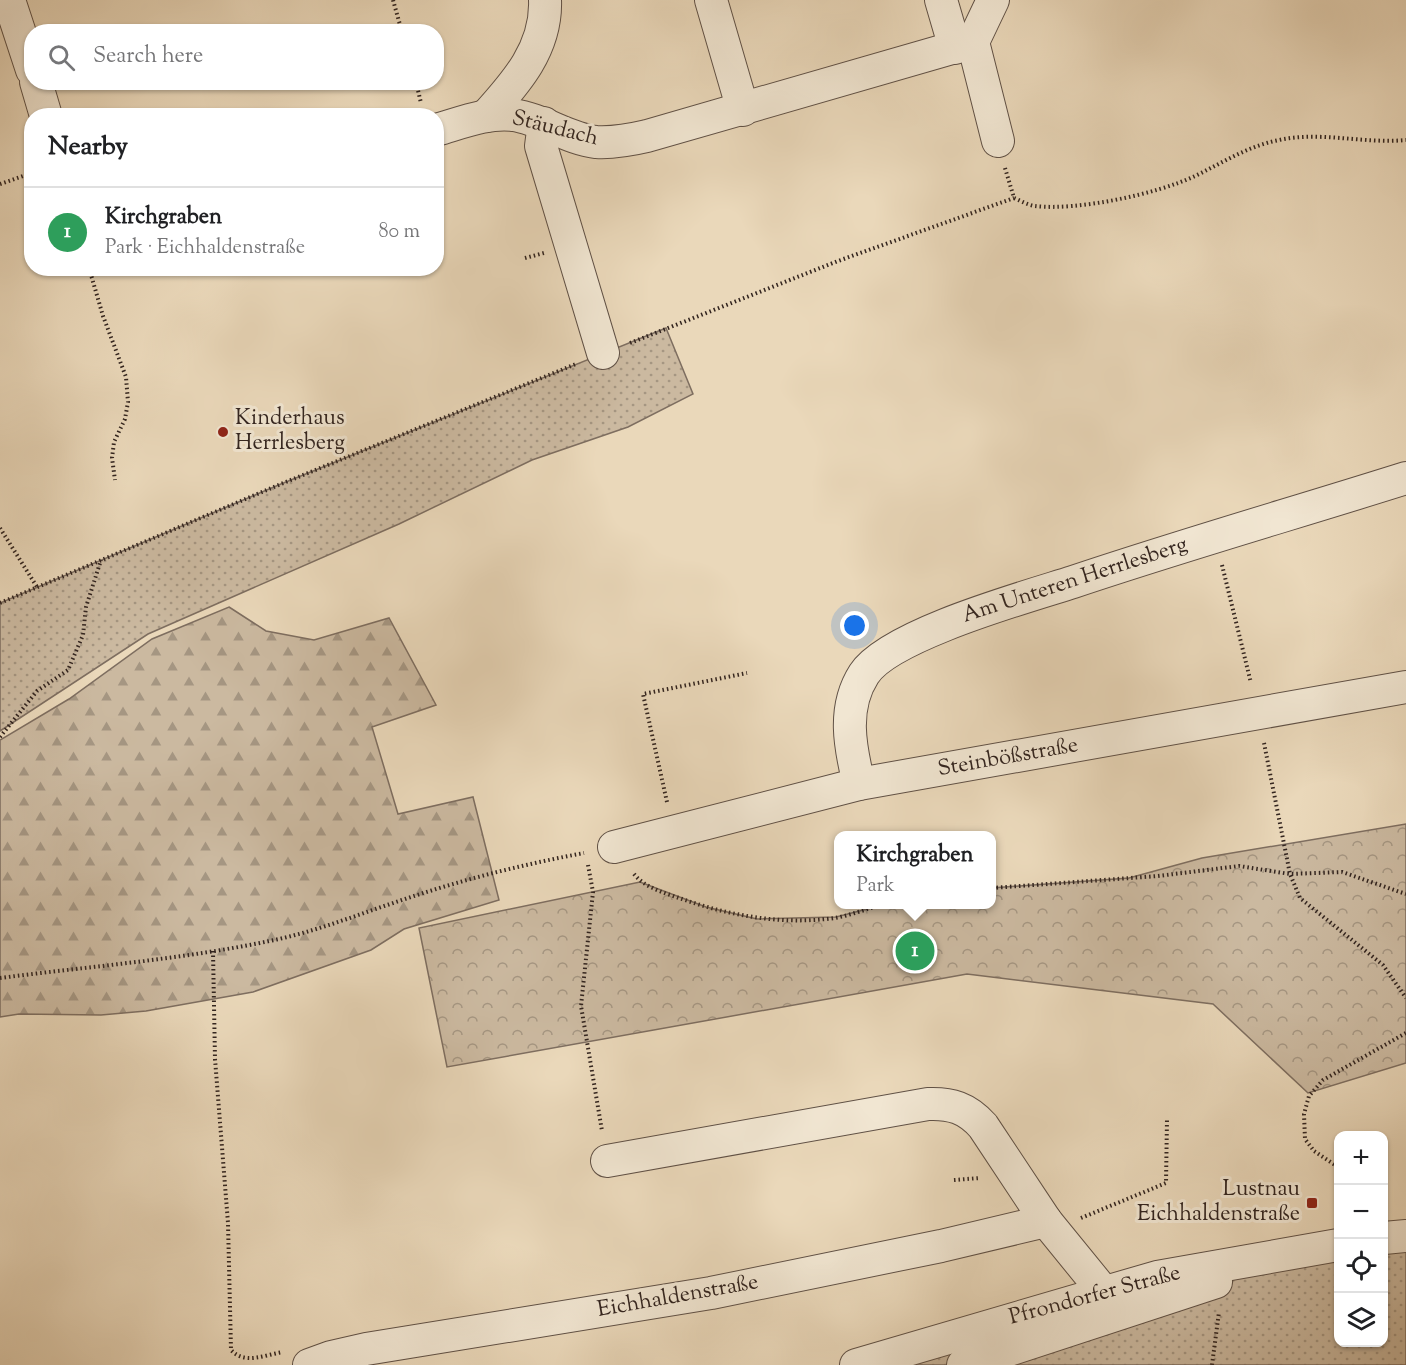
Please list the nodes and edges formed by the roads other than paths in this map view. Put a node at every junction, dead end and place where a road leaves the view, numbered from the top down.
1 (9, 0) edge
2 (545, 0) edge
3 (711, 0) edge
4 (942, 0) edge
5 (993, 0) edge
6 (964, 45) junction
7 (24, 46) edge
8 (38, 90) edge
9 (44, 108) edge
10 (743, 110) junction
11 (486, 116) junction
12 (444, 119) edge
13 (544, 123) junction
14 (998, 141) road end
15 (603, 353) road end
16 (1406, 478) edge
17 (1406, 687) edge
18 (859, 784) junction
19 (600, 850) road end
20 (607, 1161) road end
21 (1049, 1225) junction
22 (1406, 1236) edge
23 (1388, 1238) edge
24 (1334, 1246) edge
25 (1334, 1251) edge
26 (1107, 1303) junction
27 (297, 1358) edge
28 (856, 1365) edge
29 (963, 1365) edge

1 - 7 street
2 - 11 street
3 - 10 street
4 - 6 street
5 - 6 street
6 - 10 street, Stäudach
6 - 14 street
8 - 9 street
10 - 13 street, Stäudach
11 - 12 street, Stäudach
11 - 13 street, Stäudach
13 - 15 street
16 - 18 street, Am Unteren Herrlesberg
17 - 18 street, Steinbößstraße
18 - 19 street, Steinbößstraße
20 - 21 street
21 - 26 street
21 - 27 street, Eichhaldenstraße
22 - 23 street
24 - 26 street, Pfrondorfer Straße
25 - 26 street, Pfrondorfer Straße
26 - 28 street, Pfrondorfer Straße
26 - 29 street, Pfrondorfer Straße

